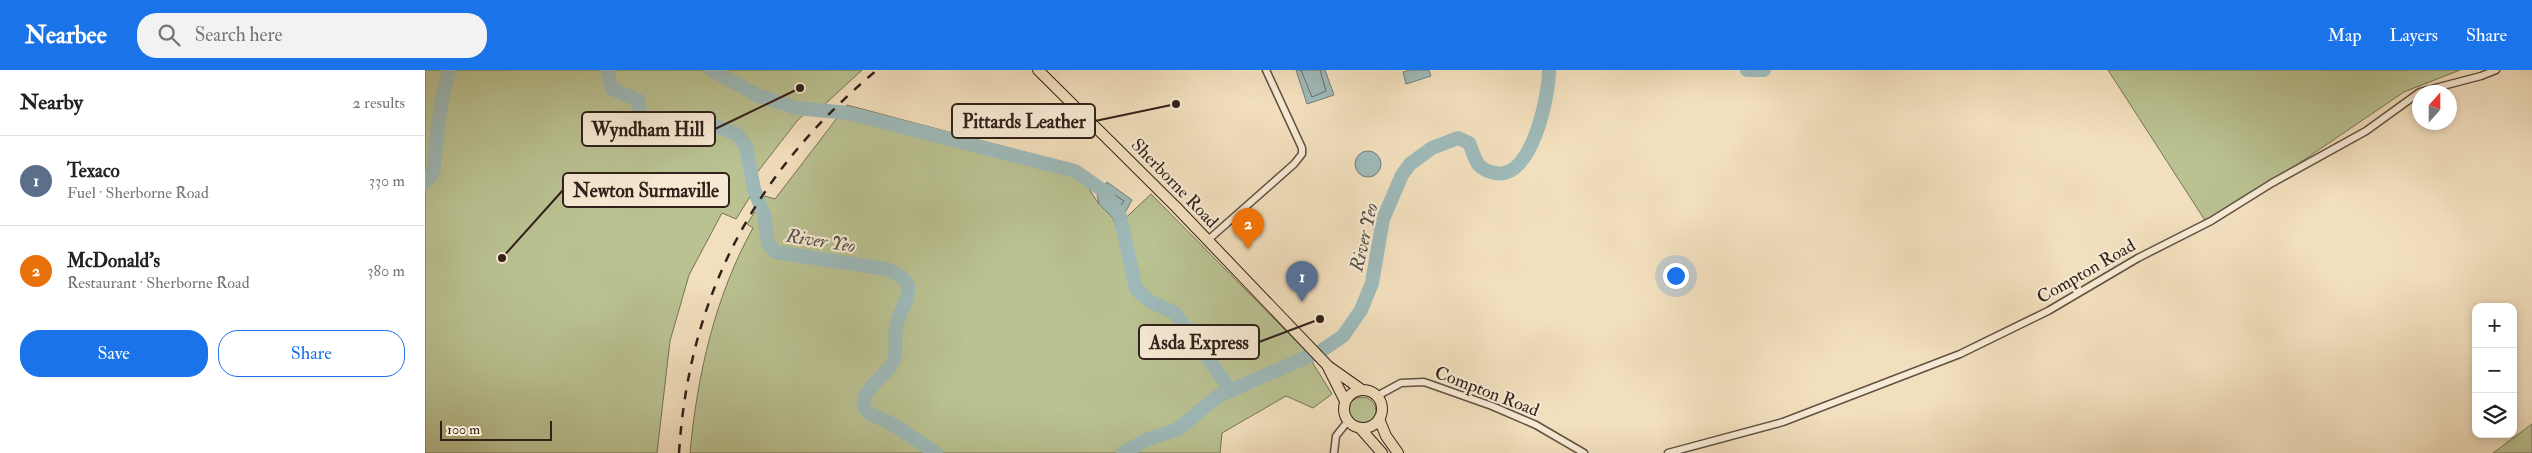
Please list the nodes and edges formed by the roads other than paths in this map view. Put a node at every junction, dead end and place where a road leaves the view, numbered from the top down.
1 (1038, 70) edge
2 (1266, 70) edge
3 (2497, 70) edge
4 (1208, 240) junction
5 (1328, 366) junction
6 (1362, 390) junction
7 (1377, 396) junction
8 (1345, 401) junction
9 (1379, 419) junction
10 (1348, 421) junction
11 (1360, 428) junction
12 (1335, 453) edge
13 (1382, 453) edge
14 (1398, 453) edge
15 (1584, 453) edge
16 (1668, 453) edge

1 - 4 main road, Sherborne Road
2 - 4 street
3 - 16 street, Compton Road
4 - 5 main road, Sherborne Road
5 - 6 main road
5 - 8 main road
6 - 7 main road
6 - 8 main road
7 - 9 main road
7 - 15 street, Compton Road
8 - 10 main road
9 - 11 main road
9 - 14 main road
10 - 11 main road
10 - 12 street
11 - 13 main road

